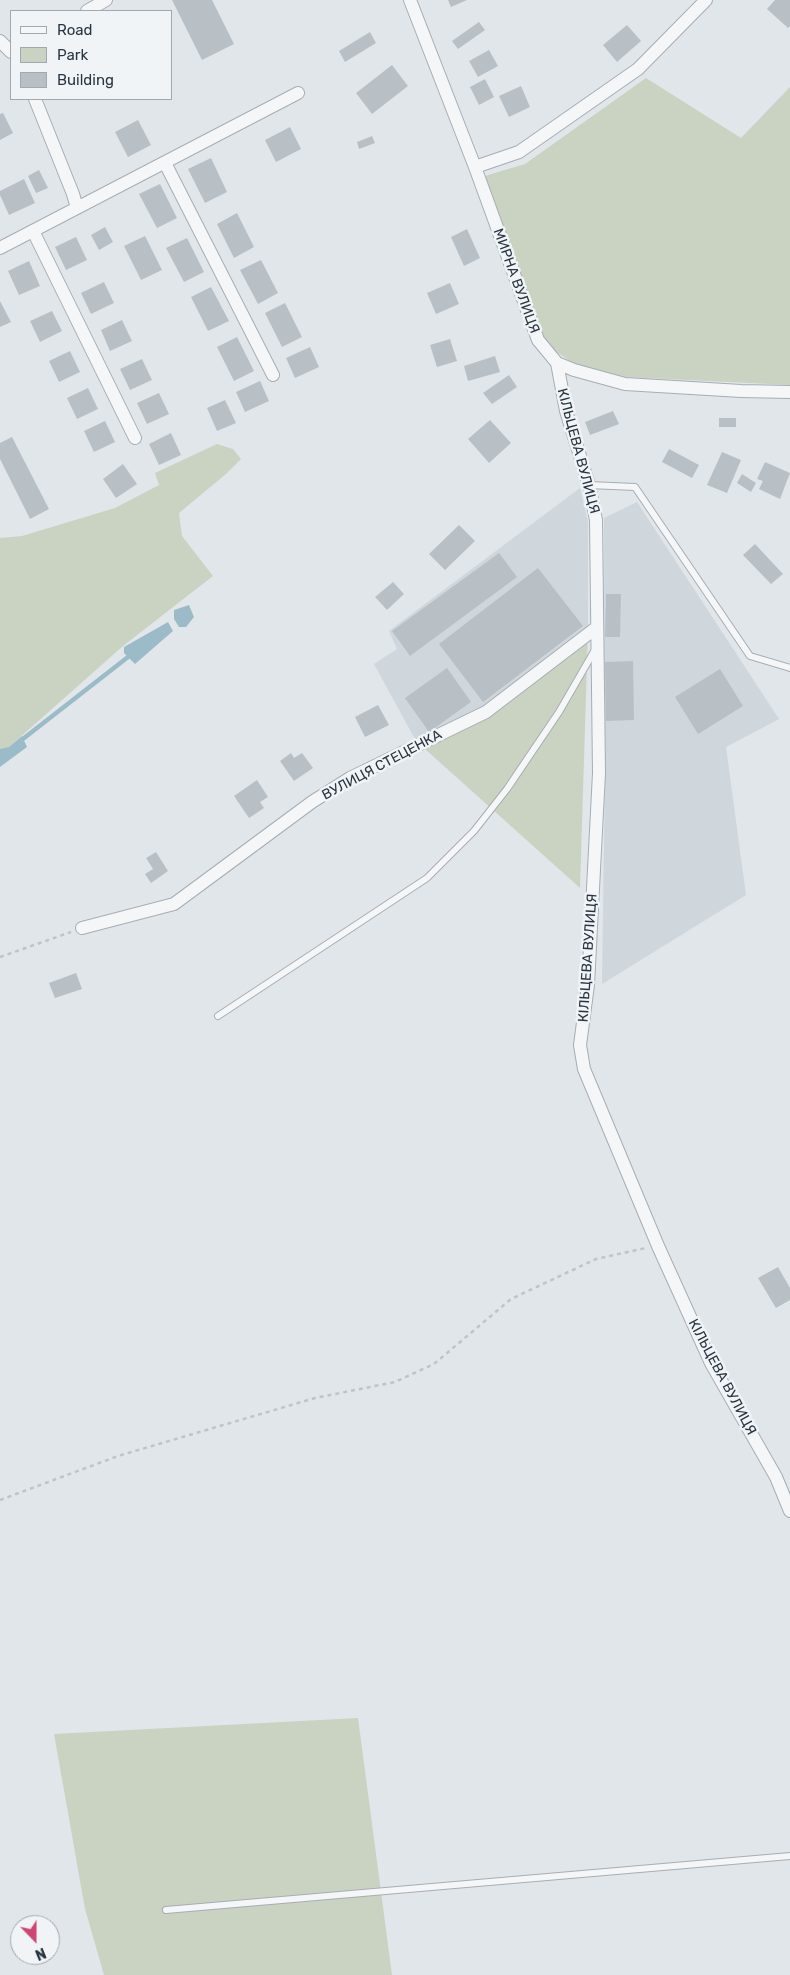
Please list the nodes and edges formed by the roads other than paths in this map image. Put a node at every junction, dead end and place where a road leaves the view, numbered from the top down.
1 (106, 0) edge
2 (410, 0) edge
3 (706, 0) edge
4 (89, 10) edge
5 (0, 41) edge
6 (10, 51) edge
7 (298, 93) dead end
8 (35, 100) edge
9 (164, 162) junction
10 (475, 167) junction
11 (77, 208) junction
12 (33, 231) junction
13 (0, 248) edge
14 (557, 363) junction
15 (273, 375) dead end
16 (790, 392) edge
17 (135, 438) dead end
18 (589, 485) junction
19 (596, 628) junction
20 (596, 647) junction
21 (790, 668) edge
22 (82, 928) road end
23 (218, 1016) dead end
24 (790, 1511) edge
25 (790, 1856) edge
26 (166, 1910) dead end

1 - 4 street
2 - 10 street, МИРНА ВУЛИЦЯ
3 - 10 street
5 - 6 street
7 - 9 street
8 - 11 street
9 - 11 street
9 - 15 street
10 - 14 street, МИРНА ВУЛИЦЯ
11 - 12 street
12 - 13 street
12 - 17 street
14 - 16 street, МИРНА ВУЛИЦЯ
14 - 18 street, КІЛЬЦЕВА ВУЛИЦЯ
18 - 19 street, КІЛЬЦЕВА ВУЛИЦЯ
18 - 21 lane
19 - 20 street, КІЛЬЦЕВА ВУЛИЦЯ
19 - 22 street, ВУЛИЦЯ СТЕЦЕНКА
20 - 23 lane
20 - 24 street, КІЛЬЦЕВА ВУЛИЦЯ
25 - 26 lane

